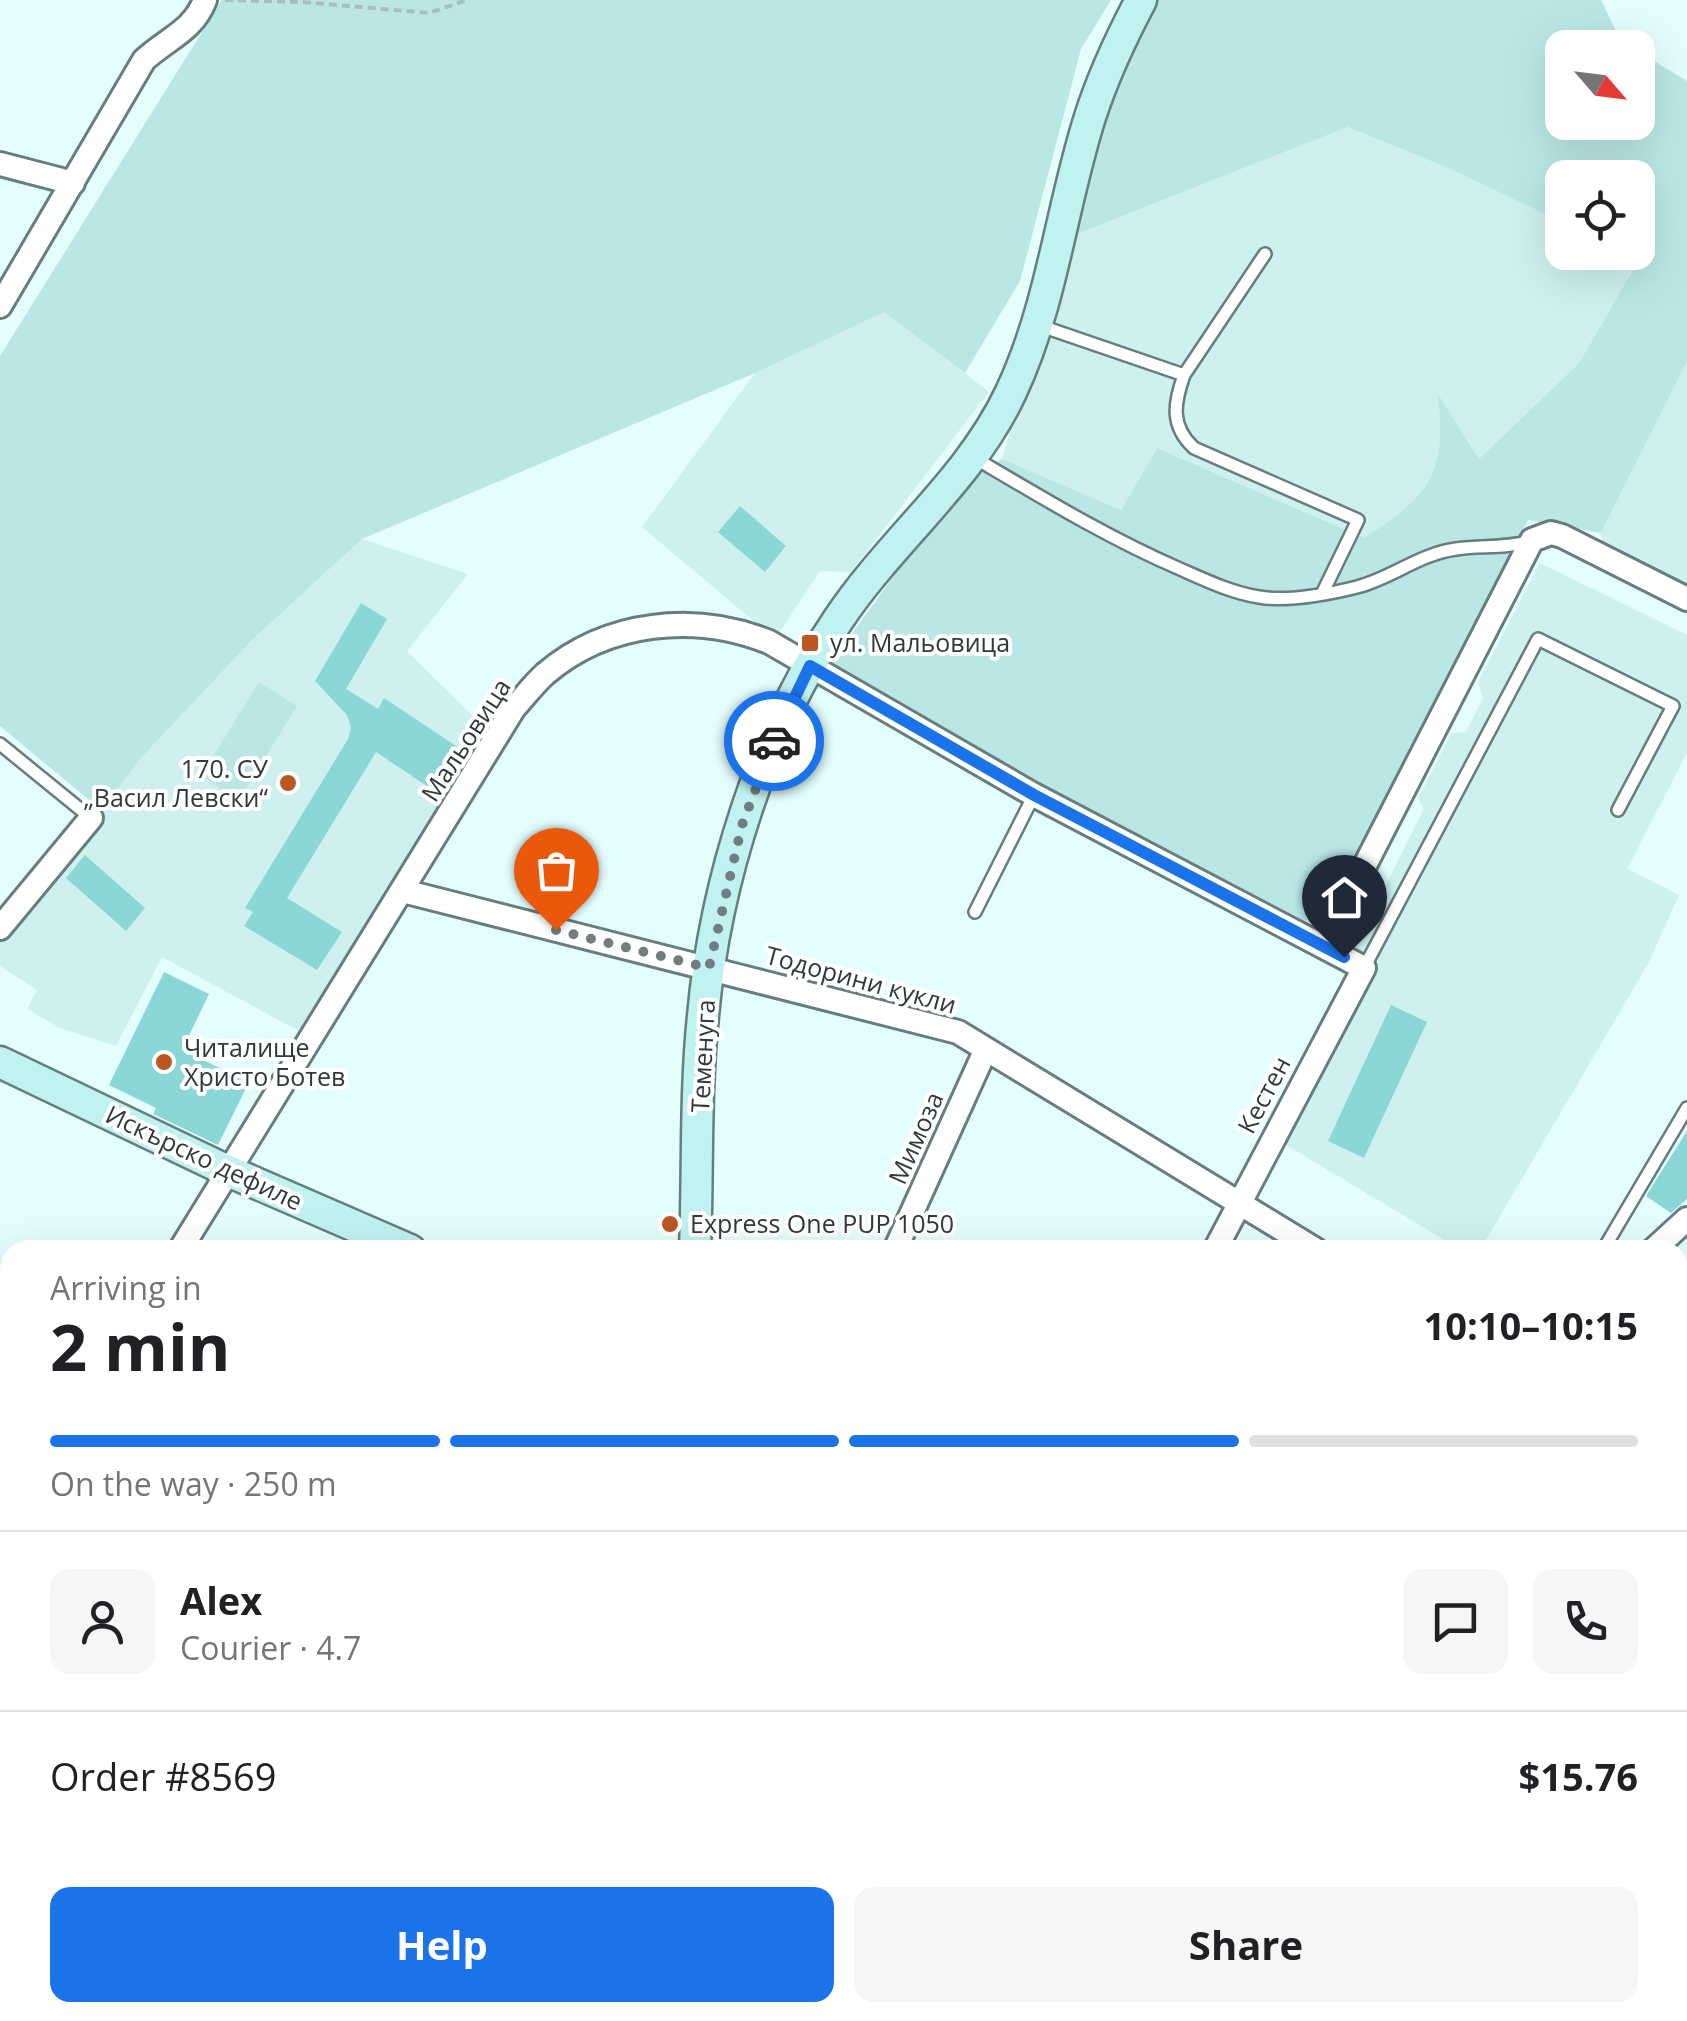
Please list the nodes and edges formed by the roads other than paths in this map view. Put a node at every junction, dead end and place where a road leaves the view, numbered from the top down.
1 (205, 0) edge
2 (1141, 0) edge
3 (0, 164) edge
4 (73, 184) junction
5 (1265, 254) dead end
6 (0, 306) edge
7 (1037, 324) junction
8 (1184, 375) junction
9 (973, 457) junction
10 (1532, 540) junction
11 (1322, 592) junction
12 (1687, 600) edge
13 (810, 666) junction
14 (0, 744) edge
15 (1034, 795) junction
16 (1618, 810) dead end
17 (91, 818) joint
18 (403, 890) junction
19 (975, 912) dead end
20 (0, 928) edge
21 (1324, 946) junction
22 (709, 968) junction
23 (1364, 968) junction
24 (986, 1050) junction
25 (0, 1062) edge
26 (1687, 1108) edge
27 (228, 1171) junction
28 (1238, 1201) junction
29 (1687, 1219) edge
30 (186, 1240) edge
31 (387, 1240) edge
32 (696, 1240) edge
33 (900, 1240) edge
34 (1219, 1240) edge
35 (1300, 1240) edge
36 (1608, 1240) edge
37 (1665, 1240) edge

1 - 4 street
2 - 7 street, Теменуга
3 - 4 street
4 - 6 street
5 - 8 lane
7 - 8 lane
7 - 9 street, Теменуга
8 - 11 lane
9 - 11 lane
9 - 13 street, Теменуга
10 - 11 lane
10 - 12 street
10 - 21 street
13 - 15 street, Мальовица
13 - 18 street, Мальовица
13 - 22 street, Теменуга
14 - 17 lane
15 - 19 lane
15 - 21 street, Мальовица
16 - 23 lane
17 - 20 street
18 - 22 street, Тодорини кукли
18 - 27 street, Мальовица
21 - 23 street, Мальовица
22 - 24 street, Тодорини кукли
22 - 32 street, Теменуга
23 - 28 street, Кестен
24 - 28 street, Тодорини кукли
24 - 33 street, Мимоза
25 - 27 street, Искърско дефиле
26 - 36 lane
27 - 30 street, Мальовица
27 - 31 street, Искърско дефиле
28 - 34 street, Кестен
28 - 35 street, Тодорини кукли
29 - 37 street

